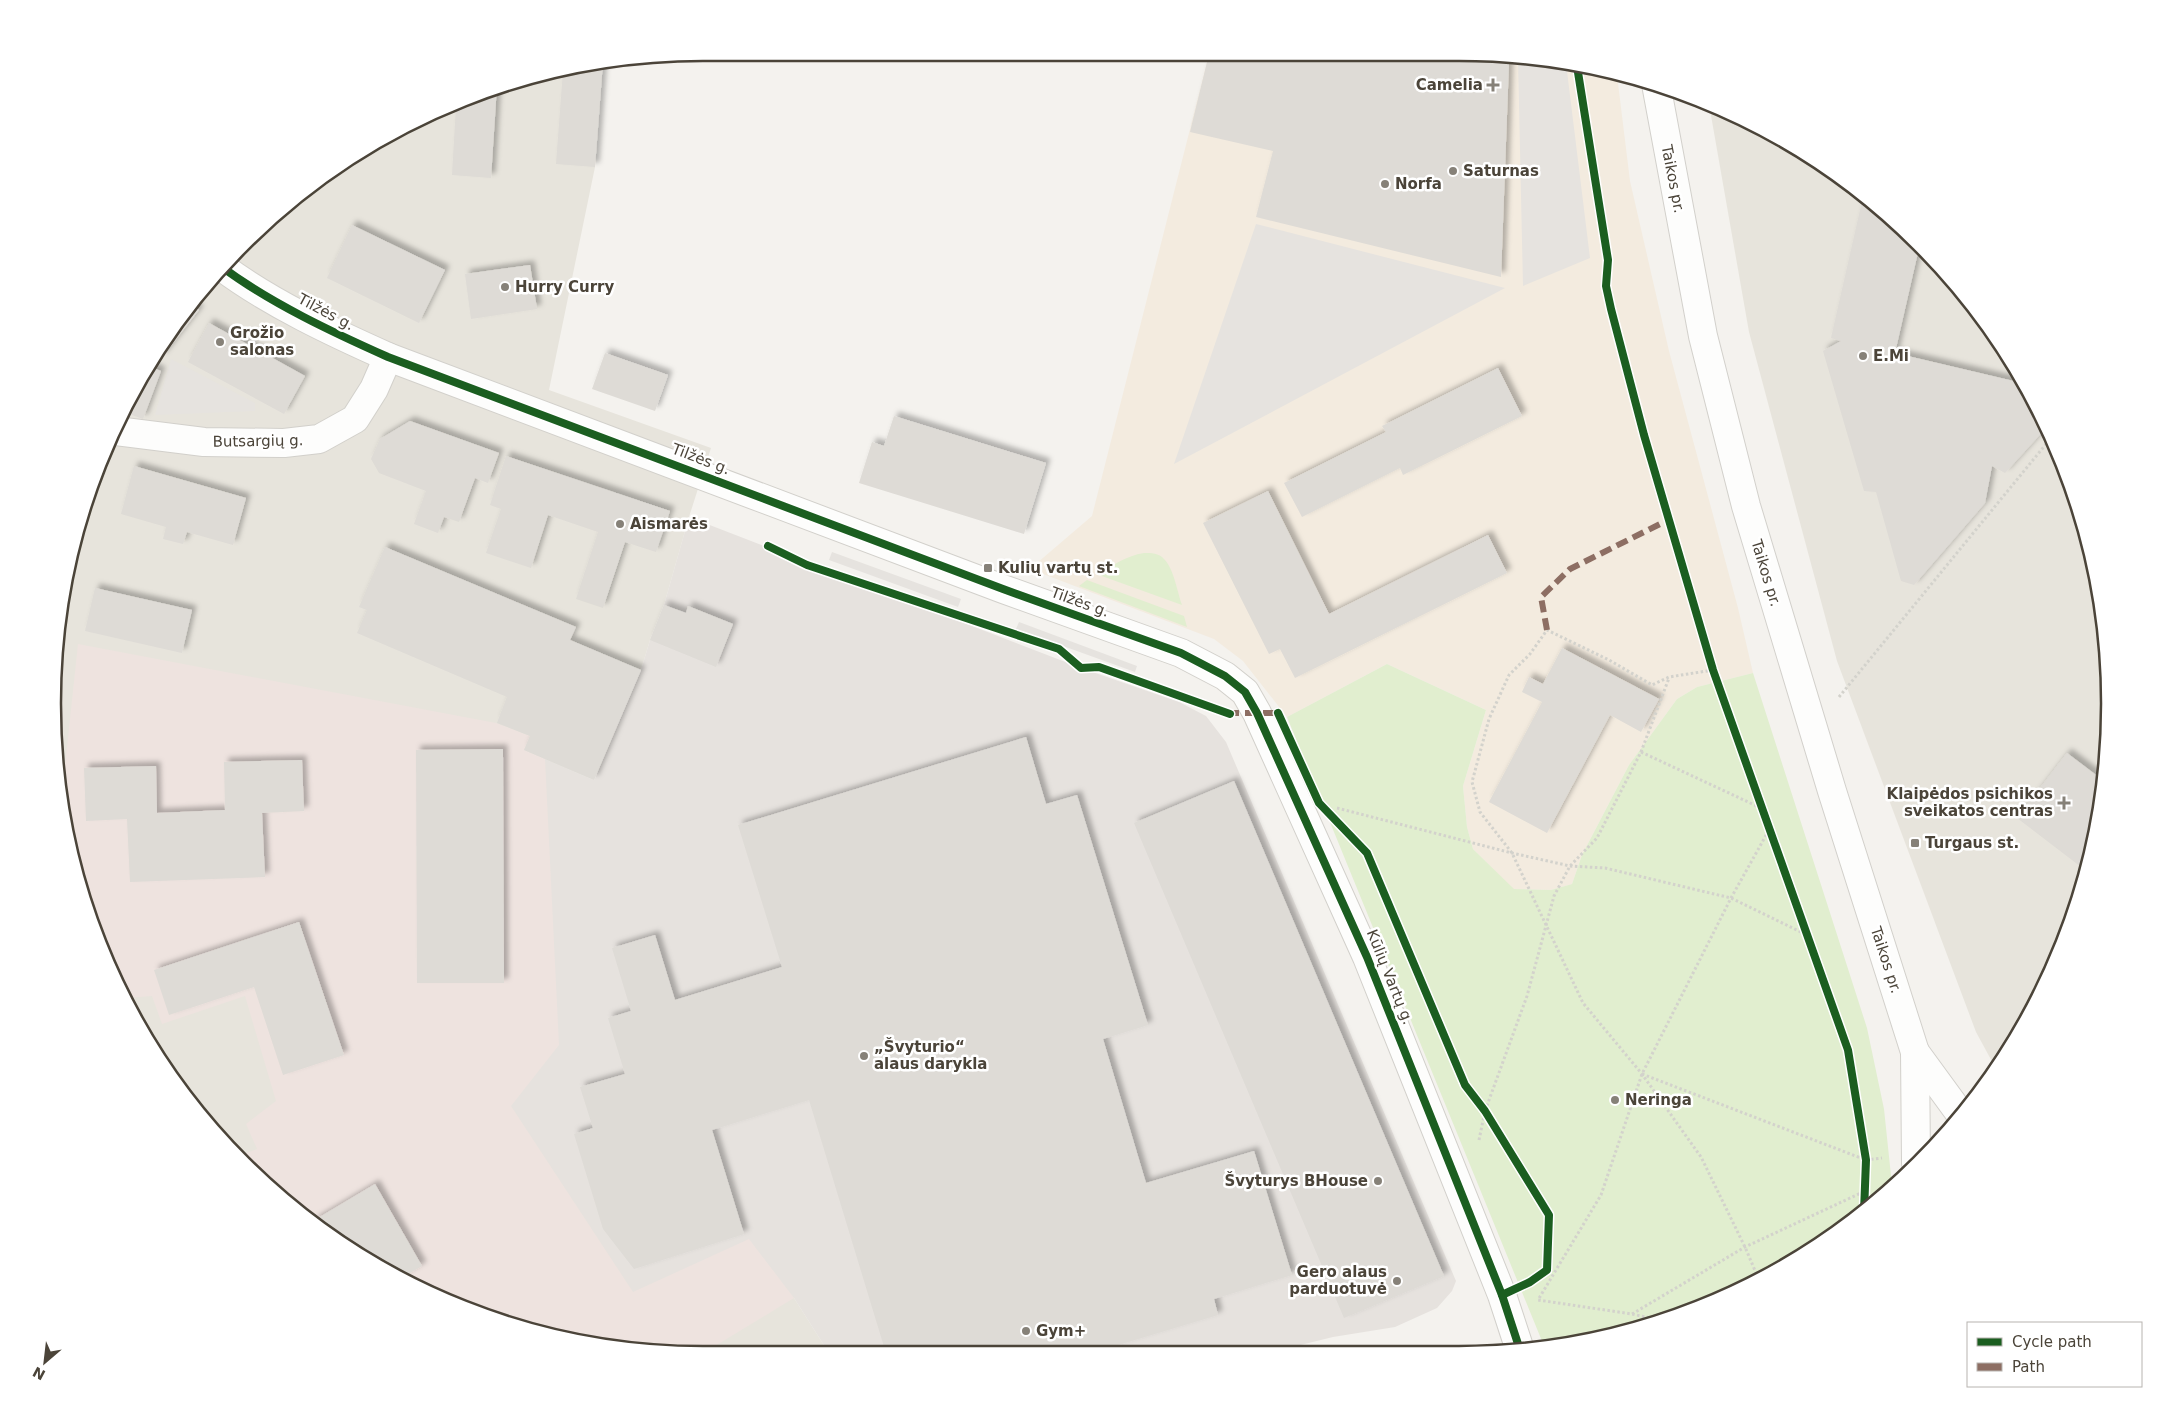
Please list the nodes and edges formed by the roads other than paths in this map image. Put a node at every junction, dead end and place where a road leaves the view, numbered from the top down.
1 (1658, 93) edge
2 (229, 271) edge
3 (388, 357) junction
4 (121, 432) edge
5 (1181, 653) joint
6 (1916, 1052) junction
7 (1956, 1109) edge
8 (1916, 1155) edge
9 (1518, 1342) edge

1 - 6 street, Taikos pr.
2 - 3 street, Tilžės g.
3 - 4 street, Butsargių g.
3 - 5 street, Tilžės g.
5 - 9 street, Kūlių Vartų g.
6 - 7 street, Taikos pr.
6 - 8 street, Taikos pr.

